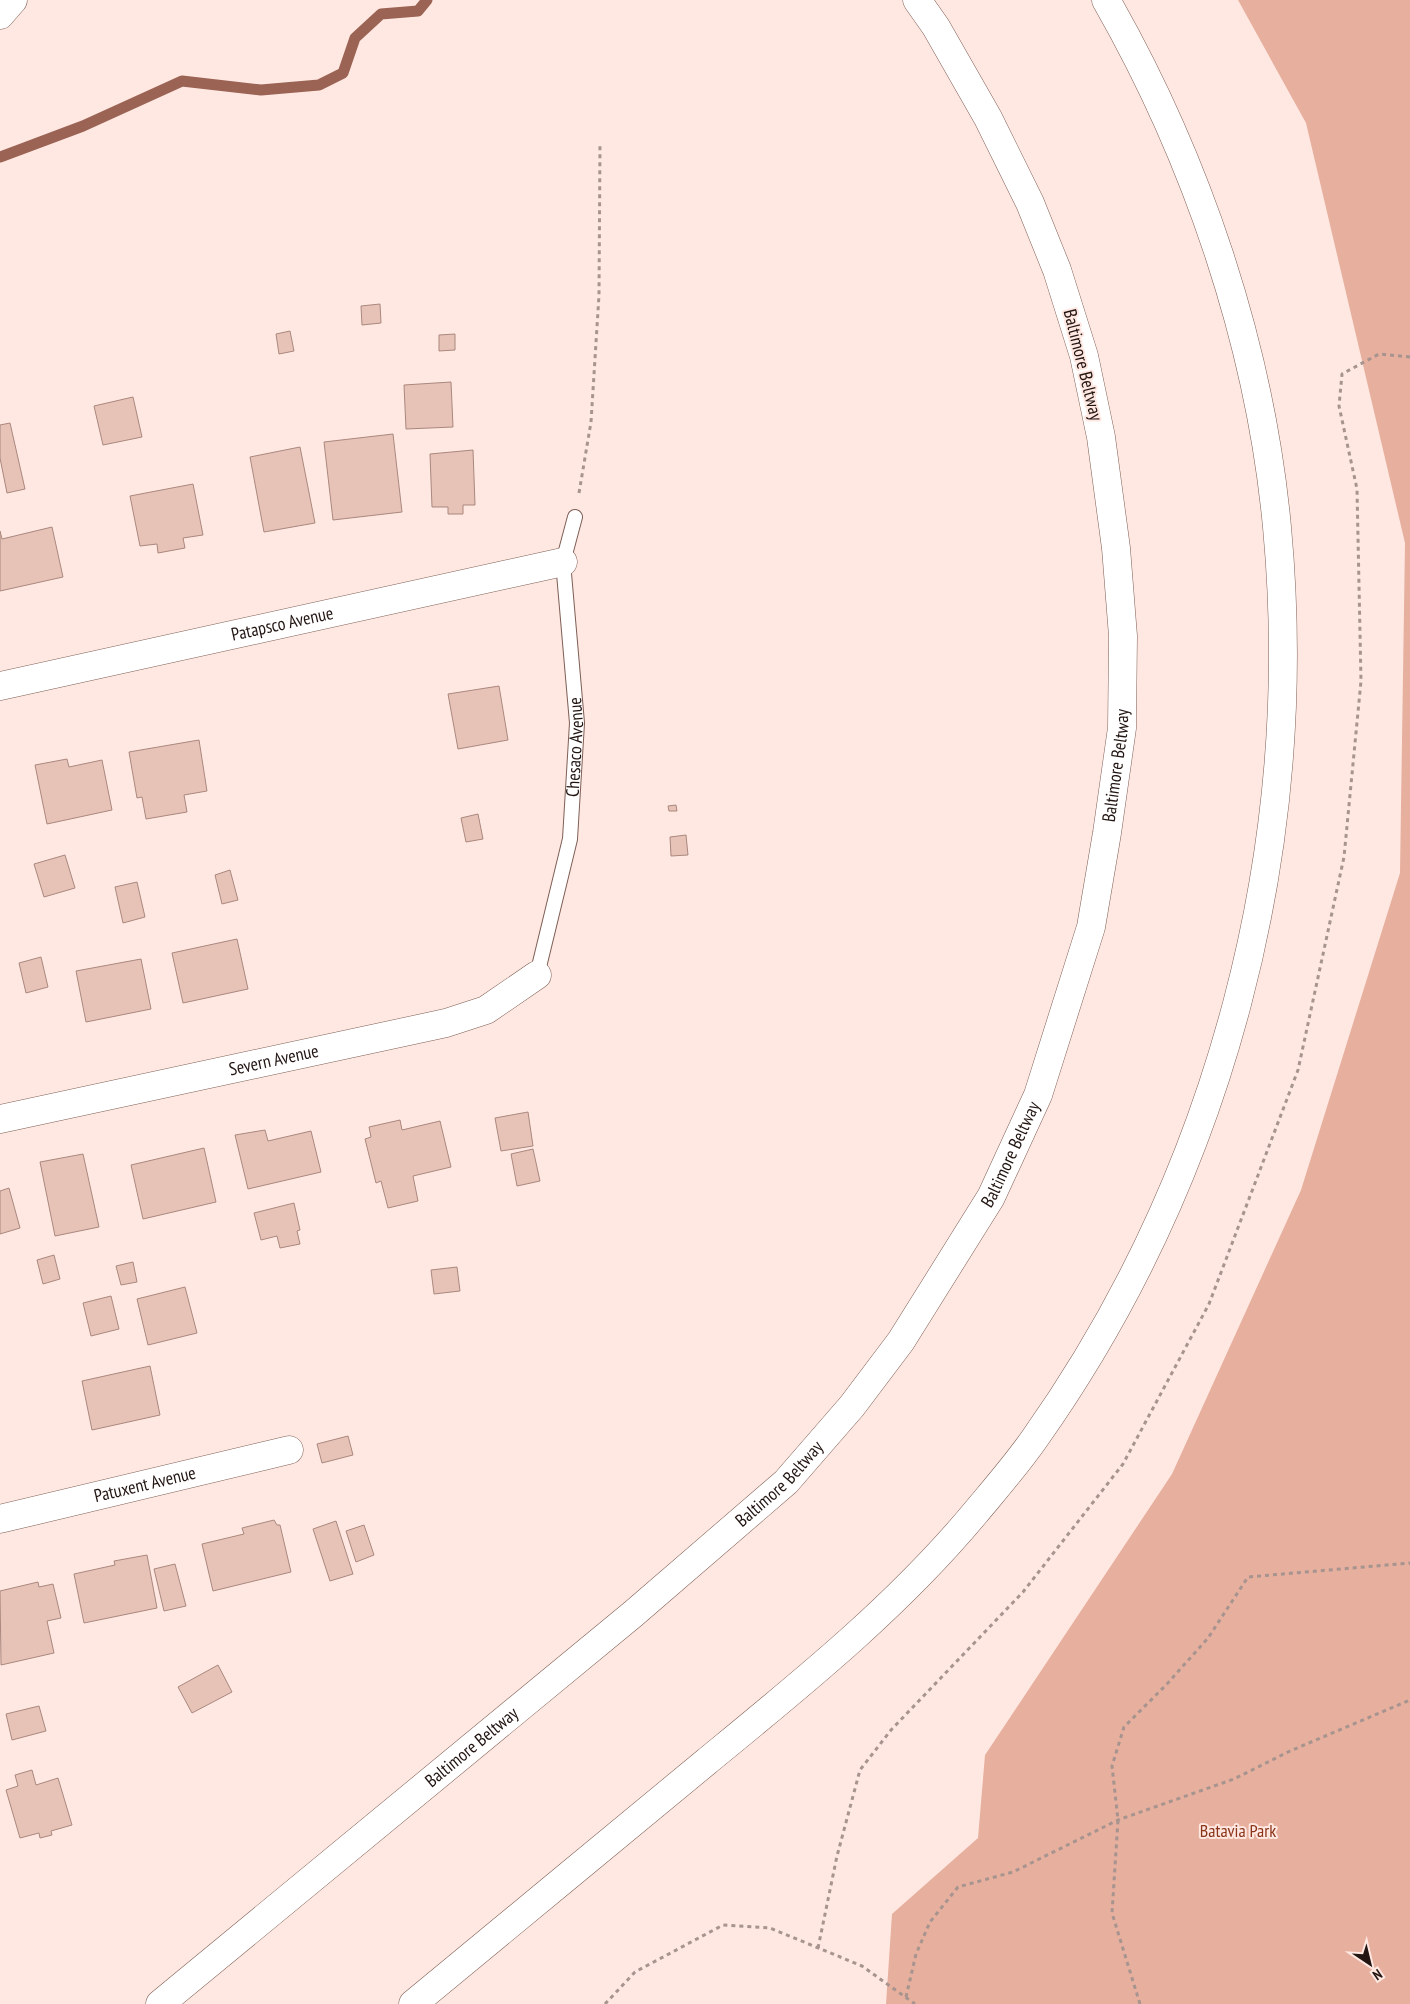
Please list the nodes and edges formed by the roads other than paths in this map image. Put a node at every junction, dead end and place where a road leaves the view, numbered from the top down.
1 (13, 0) edge
2 (917, 0) edge
3 (1106, 0) edge
4 (0, 16) edge
5 (575, 517) road end
6 (563, 562) junction
7 (0, 686) edge
8 (537, 975) joint
9 (0, 1119) edge
10 (289, 1450) dead end
11 (0, 1519) edge
12 (160, 2004) edge
13 (413, 2004) edge

1 - 4 main road
2 - 12 main road, Baltimore Beltway
3 - 13 main road
5 - 6 lane, Chesaco Avenue
6 - 7 main road, Patapsco Avenue
6 - 8 lane, Chesaco Avenue
8 - 9 main road, Severn Avenue
10 - 11 main road, Patuxent Avenue

